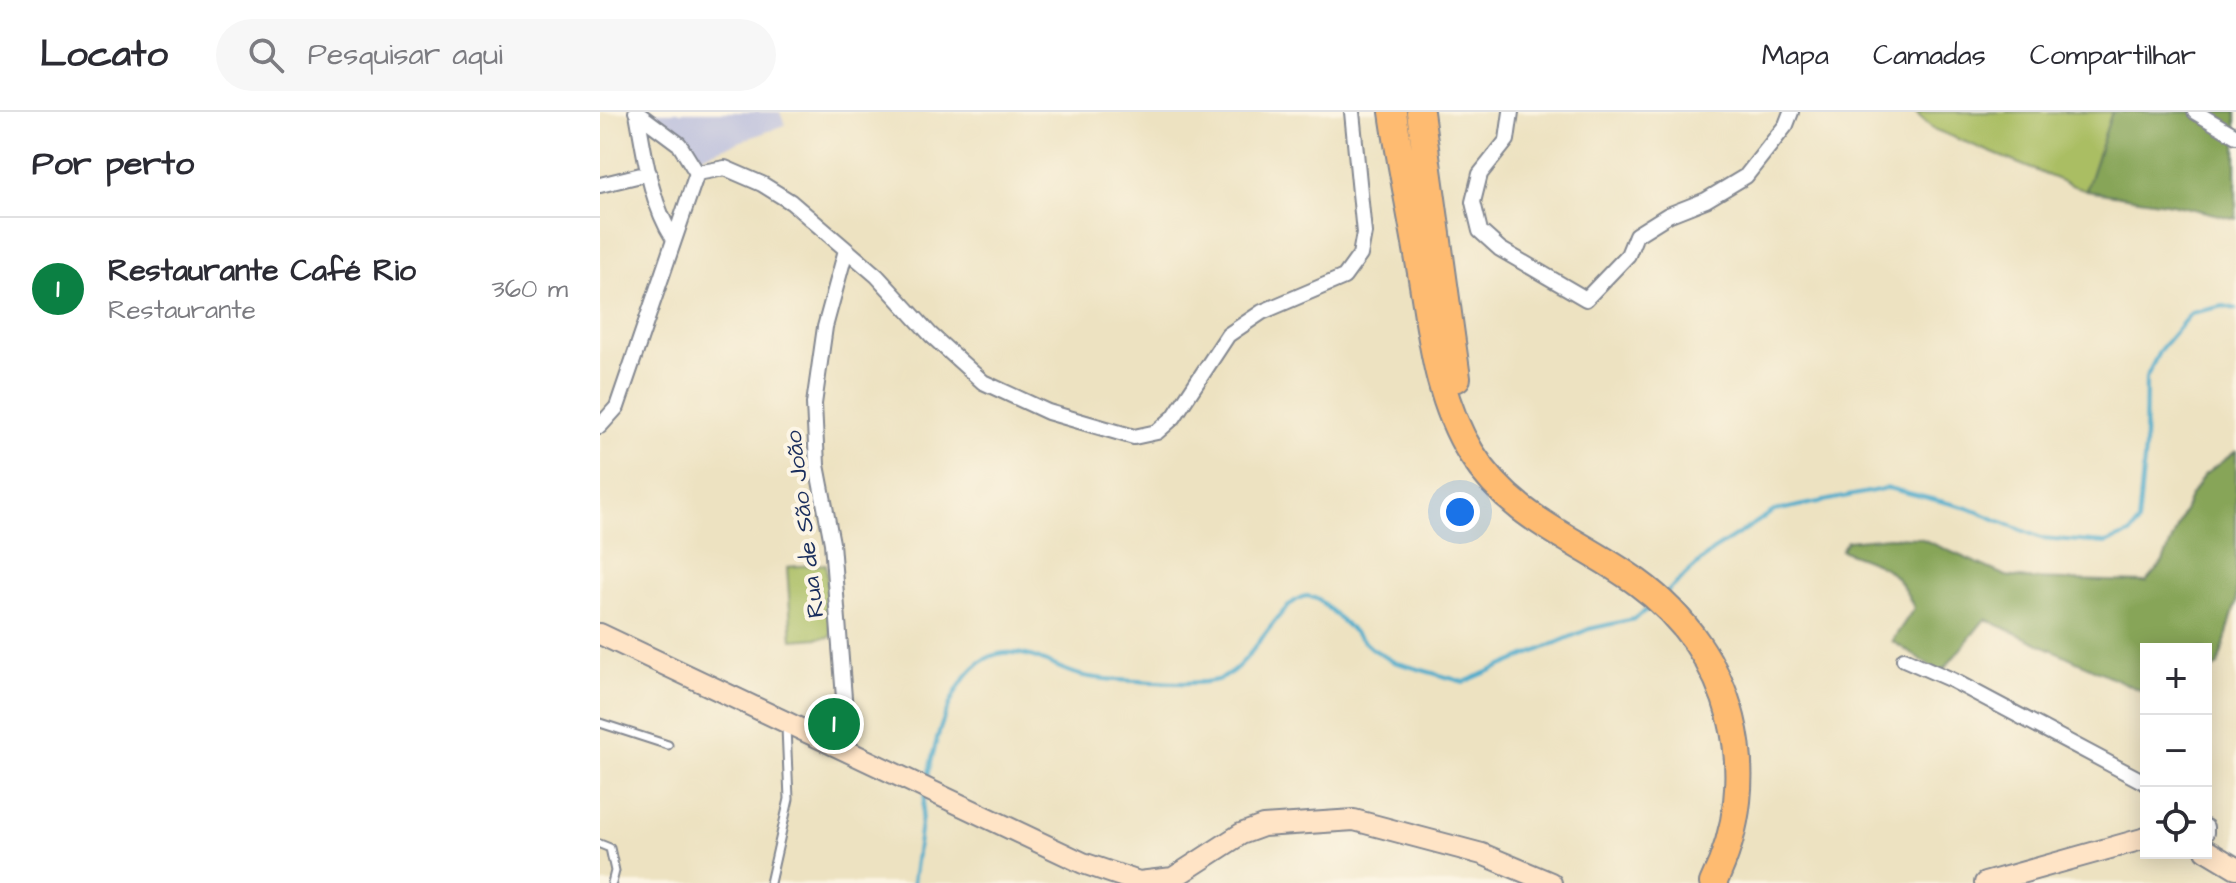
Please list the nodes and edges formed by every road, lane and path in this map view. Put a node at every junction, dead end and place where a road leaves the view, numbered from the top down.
1 (637, 112) edge
2 (1352, 112) edge
3 (1393, 112) edge
4 (1420, 112) edge
5 (1511, 112) edge
6 (1791, 112) edge
7 (2195, 112) edge
8 (2236, 136) edge
9 (649, 173) junction
10 (697, 173) junction
11 (600, 185) edge
12 (673, 238) junction
13 (846, 250) junction
14 (600, 426) edge
15 (600, 634) edge
16 (1904, 659) dead end
17 (600, 723) edge
18 (786, 723) junction
19 (668, 745) dead end
20 (844, 749) junction
21 (2140, 780) edge
22 (2140, 840) edge
23 (600, 844) edge
24 (2212, 854) edge
25 (2236, 868) edge
26 (612, 883) edge
27 (770, 883) edge
28 (1551, 883) edge
29 (1713, 883) edge
30 (1728, 883) edge
31 (1985, 883) edge

1 - 9 street
1 - 10 street
2 - 13 street
3 - 29 highway
4 - 30 highway
5 - 6 street
7 - 8 street
9 - 11 street
9 - 12 street
10 - 12 street
10 - 13 street
12 - 14 street
13 - 20 street, Rua de São João
15 - 18 main road
16 - 21 street
17 - 19 lane
18 - 20 main road
18 - 27 lane
20 - 28 main road
22 - 31 main road
23 - 26 lane
24 - 25 main road

